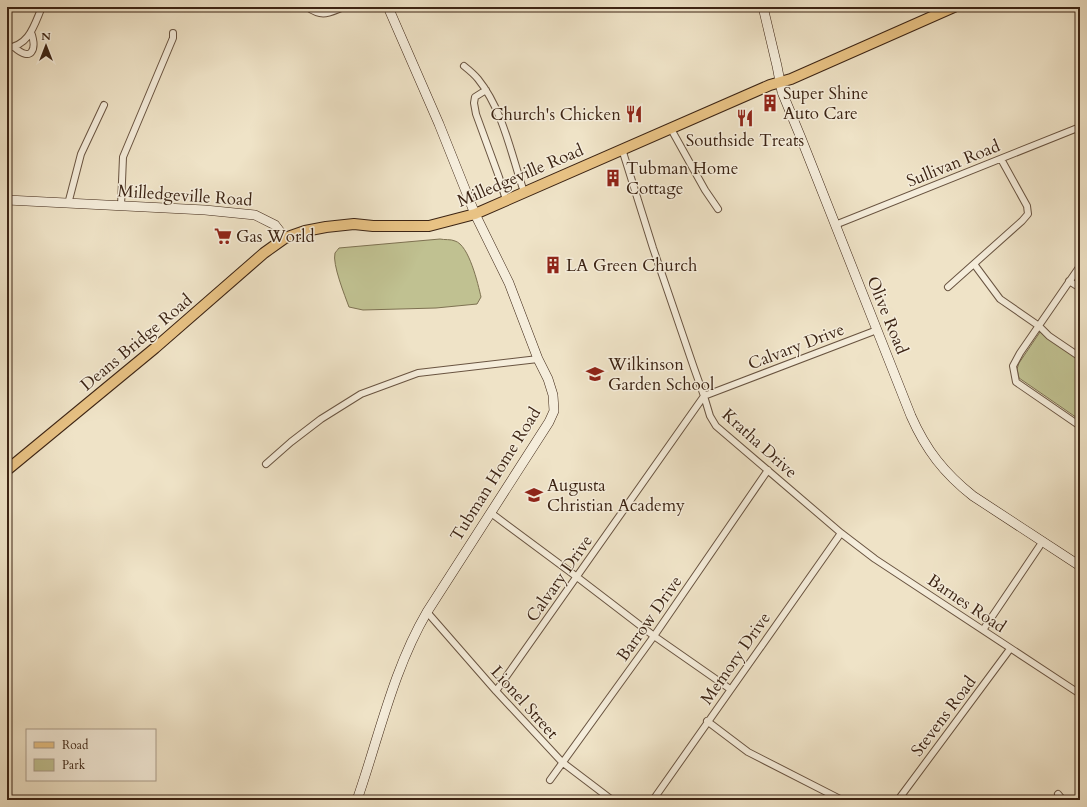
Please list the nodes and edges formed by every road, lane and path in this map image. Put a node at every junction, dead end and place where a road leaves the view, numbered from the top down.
1 (42, 7) edge
2 (307, 7) edge
3 (344, 7) edge
4 (388, 7) edge
5 (763, 7) edge
6 (954, 7) edge
7 (31, 32) junction
8 (173, 34) dead end
9 (14, 47) junction
10 (7, 48) edge
11 (464, 66) dead end
12 (780, 82) junction
13 (486, 90) junction
14 (104, 106) dead end
15 (1080, 127) edge
16 (671, 129) junction
17 (622, 149) junction
18 (1001, 159) junction
19 (524, 192) junction
20 (7, 200) edge
21 (506, 200) junction
22 (68, 204) junction
23 (122, 206) junction
24 (718, 209) dead end
25 (476, 214) junction
26 (836, 225) junction
27 (286, 238) junction
28 (974, 264) junction
29 (1080, 266) edge
30 (1069, 281) junction
31 (948, 287) dead end
32 (1080, 288) edge
33 (1039, 326) junction
34 (877, 330) junction
35 (1080, 357) edge
36 (538, 359) junction
37 (704, 396) junction
38 (1080, 426) edge
39 (266, 464) dead end
40 (7, 470) edge
41 (768, 470) junction
42 (491, 513) junction
43 (841, 533) junction
44 (1043, 542) junction
45 (1080, 566) edge
46 (577, 577) junction
47 (427, 612) junction
48 (983, 630) junction
49 (654, 636) junction
50 (1010, 649) junction
51 (730, 689) junction
52 (496, 691) junction
53 (1080, 694) edge
54 (707, 722) junction
55 (562, 762) junction
56 (550, 780) dead end
57 (1058, 794) dead end
58 (357, 800) edge
59 (612, 800) edge
60 (653, 800) edge
61 (842, 800) edge
62 (898, 800) edge
63 (1063, 800) edge

1 - 7 street
2 - 3 street
4 - 25 street, Tubman Home Road
5 - 12 street, Olive Road
6 - 12 main road, Milledgeville Road
7 - 9 street
7 - 9 street
8 - 23 street
9 - 10 street
11 - 13 street
12 - 16 main road, Milledgeville Road
12 - 26 street, Olive Road
13 - 19 street
13 - 21 street
14 - 22 street
15 - 18 street, Sullivan Road
16 - 17 main road, Milledgeville Road
16 - 24 street
17 - 19 main road, Milledgeville Road
17 - 37 street, Kratha Drive
18 - 26 street, Sullivan Road
18 - 28 street
19 - 21 main road, Milledgeville Road
20 - 22 street, Milledgeville Road
21 - 25 main road, Milledgeville Road
22 - 23 street, Milledgeville Road
23 - 27 street, Milledgeville Road
25 - 27 main road, Milledgeville Road
25 - 36 street, Tubman Home Road
26 - 34 street, Olive Road
27 - 40 main road, Deans Bridge Road
28 - 31 street
28 - 33 street
29 - 30 street
30 - 32 street
30 - 33 street
33 - 35 street
33 - 38 street
34 - 37 street, Calvary Drive
34 - 44 street, Olive Road
36 - 39 street
36 - 42 street, Tubman Home Road
37 - 41 street, Kratha Drive
37 - 46 street, Calvary Drive
41 - 43 street, Kratha Drive
41 - 49 street, Barrow Drive
42 - 46 street
42 - 47 street, Tubman Home Road
43 - 48 street, Barnes Road
43 - 51 street, Memory Drive
44 - 45 street, Olive Road
44 - 48 street
46 - 49 street
46 - 52 street, Calvary Drive
47 - 52 street, Lionel Street
47 - 58 street, Tubman Home Road
48 - 50 street, Barnes Road
49 - 51 street
49 - 55 street, Barrow Drive
50 - 53 street, Barnes Road
50 - 62 street, Stevens Road
51 - 54 street, Memory Drive
52 - 55 street, Lionel Street
54 - 60 street, Memory Drive
54 - 61 street
55 - 56 street, Barrow Drive
55 - 59 street, Lionel Street
57 - 63 street

